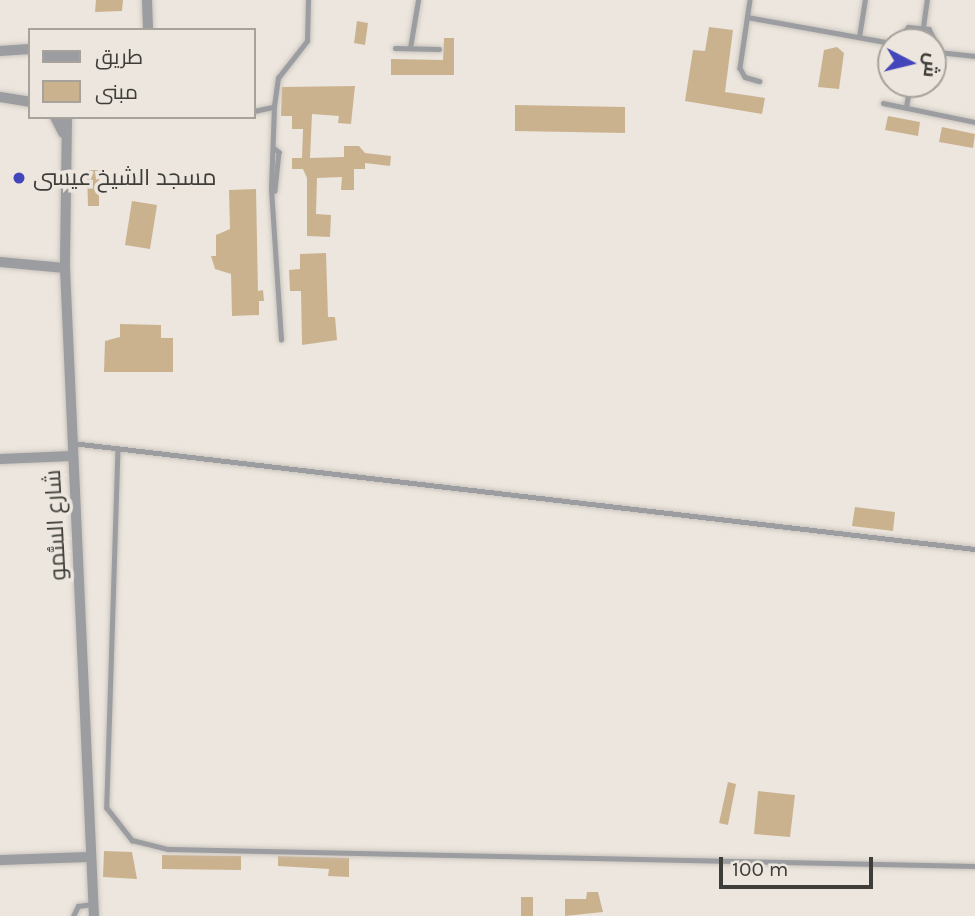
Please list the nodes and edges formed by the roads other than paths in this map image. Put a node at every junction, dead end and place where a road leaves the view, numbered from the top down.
1 (147, 0) edge
2 (308, 0) edge
3 (418, 0) edge
4 (750, 0) edge
5 (865, 0) edge
6 (927, 0) edge
7 (747, 17) junction
8 (923, 27) joint
9 (148, 28) edge
10 (907, 28) edge
11 (859, 37) junction
12 (877, 40) edge
13 (396, 48) dead end
14 (410, 48) junction
15 (439, 48) dead end
16 (28, 49) edge
17 (0, 51) edge
18 (947, 53) edge
19 (975, 57) edge
20 (759, 81) dead end
21 (0, 97) edge
22 (908, 98) edge
23 (28, 102) edge
24 (883, 103) dead end
25 (274, 106) junction
26 (906, 108) junction
27 (256, 110) edge
28 (56, 119) edge
29 (66, 119) edge
30 (975, 122) edge
31 (63, 133) junction
32 (0, 262) edge
33 (65, 268) junction
34 (281, 340) dead end
35 (72, 443) junction
36 (118, 448) junction
37 (72, 456) junction
38 (0, 458) edge
39 (975, 549) edge
40 (91, 857) junction
41 (0, 860) edge
42 (975, 866) edge
43 (93, 904) junction
44 (73, 916) edge
45 (94, 916) edge

1 - 9 street
2 - 25 lane
3 - 14 lane
4 - 7 lane
5 - 11 lane
6 - 8 lane
7 - 11 lane
7 - 20 lane
8 - 10 lane
11 - 12 lane
13 - 14 lane
14 - 15 lane
16 - 17 street
18 - 19 lane
21 - 23 street
22 - 26 lane
24 - 26 lane
25 - 27 lane
25 - 34 lane
26 - 30 lane
28 - 31 street, شارع السُّمو
29 - 31 street, شارع السُّمو
31 - 33 street, شارع السُّمو
32 - 33 street
33 - 35 street, شارع السُّمو
35 - 36 lane
35 - 37 street, شارع السُّمو
36 - 39 lane
36 - 42 lane
37 - 38 street
37 - 40 street, شارع السُّمو
40 - 41 street
40 - 43 street, شارع السُّمو
43 - 44 lane
43 - 45 street, شارع السُّمو

